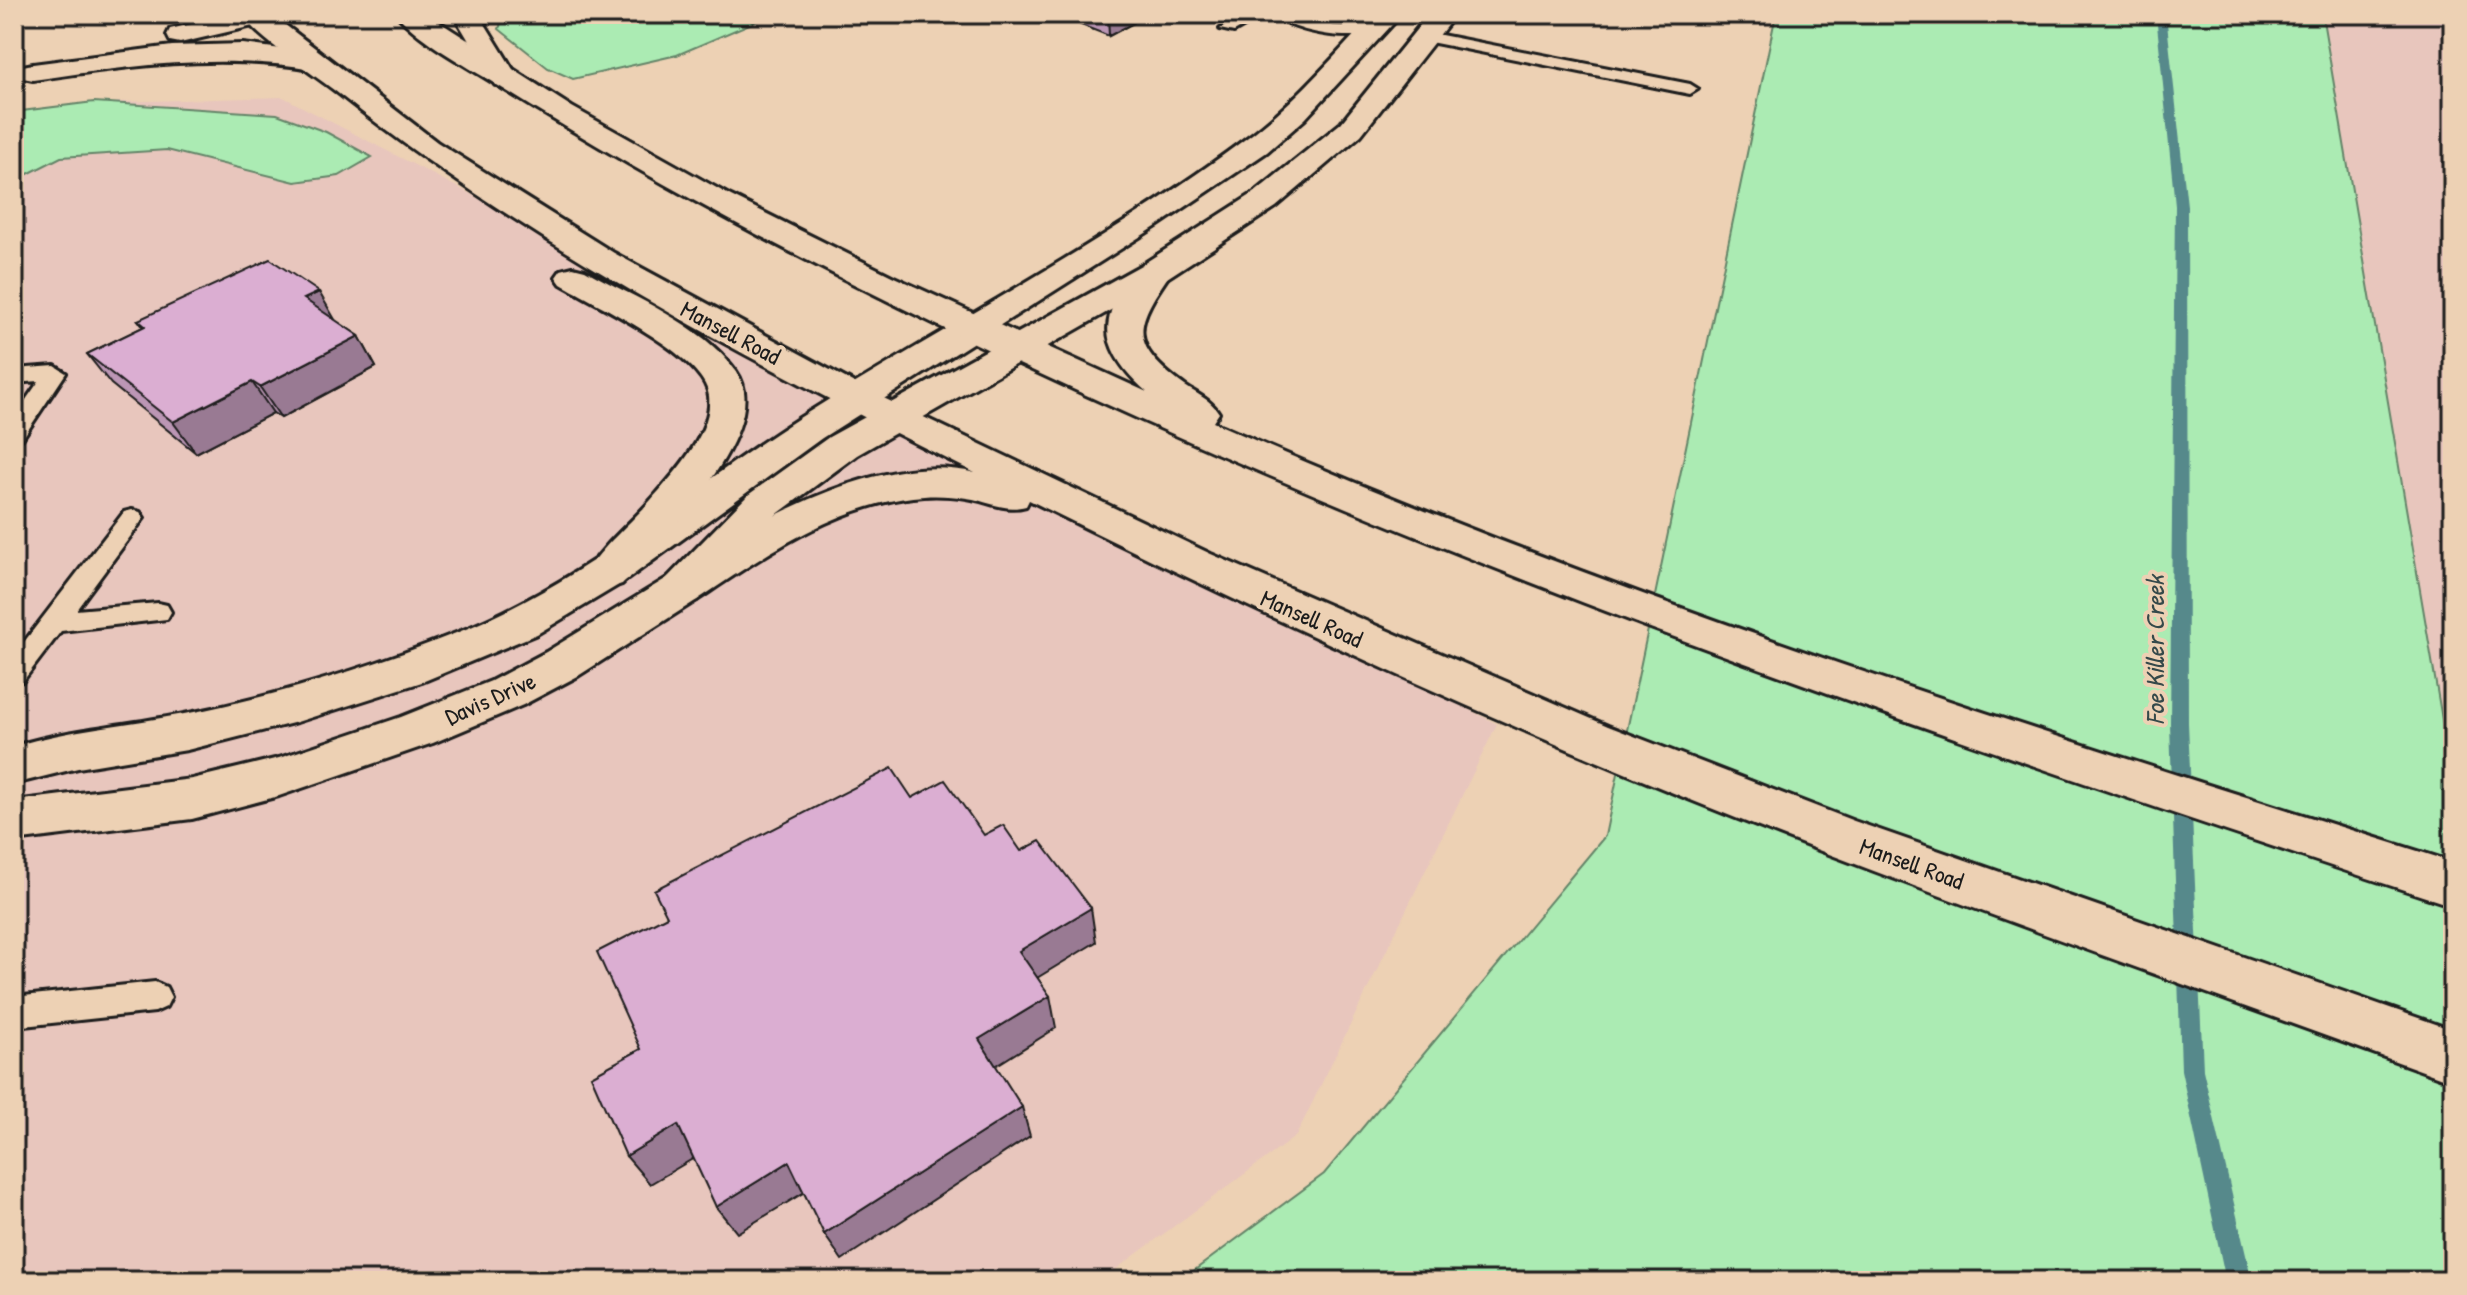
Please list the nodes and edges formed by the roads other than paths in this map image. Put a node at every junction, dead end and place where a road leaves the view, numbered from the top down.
1 (409, 14) edge
2 (473, 14) edge
3 (1258, 14) edge
4 (1281, 14) edge
5 (260, 15) edge
6 (1376, 18) edge
7 (1434, 25) edge
8 (1228, 29) dead end
9 (312, 61) junction
10 (24, 74) edge
11 (505, 79) junction
12 (1690, 89) dead end
13 (537, 220) junction
14 (1155, 271) junction
15 (974, 329) junction
16 (1017, 349) junction
17 (21, 375) edge
18 (14, 395) edge
19 (876, 408) junction
20 (14, 434) edge
21 (1289, 470) junction
22 (132, 518) dead end
23 (1196, 565) junction
24 (607, 573) junction
25 (682, 589) junction
26 (158, 612) dead end
27 (54, 622) junction
28 (14, 674) edge
29 (342, 691) junction
30 (362, 749) junction
31 (14, 765) edge
32 (14, 821) edge
33 (2453, 884) edge
34 (155, 997) dead end
35 (14, 1012) edge
36 (2453, 1056) edge

1 - 11 main road
2 - 11 main road
3 - 8 lane
4 - 6 lane
5 - 9 main road, Mansell Road
5 - 10 main road
6 - 15 main road
7 - 12 lane
7 - 14 main road
9 - 10 main road
9 - 13 main road, Mansell Road
11 - 15 main road
13 - 19 main road, Mansell Road
13 - 24 main road
14 - 16 main road
14 - 21 main road
15 - 16 main road
15 - 19 main road
16 - 19 main road
16 - 21 main road
17 - 18 lane
17 - 20 lane
19 - 23 main road, Mansell Road
19 - 24 main road
19 - 25 main road, Davis Drive
21 - 33 main road
22 - 27 lane
23 - 25 main road
23 - 36 main road, Mansell Road
24 - 29 main road
25 - 30 main road, Davis Drive
26 - 27 lane
27 - 28 lane
29 - 30 main road
29 - 31 main road
30 - 32 main road, Davis Drive
34 - 35 lane

